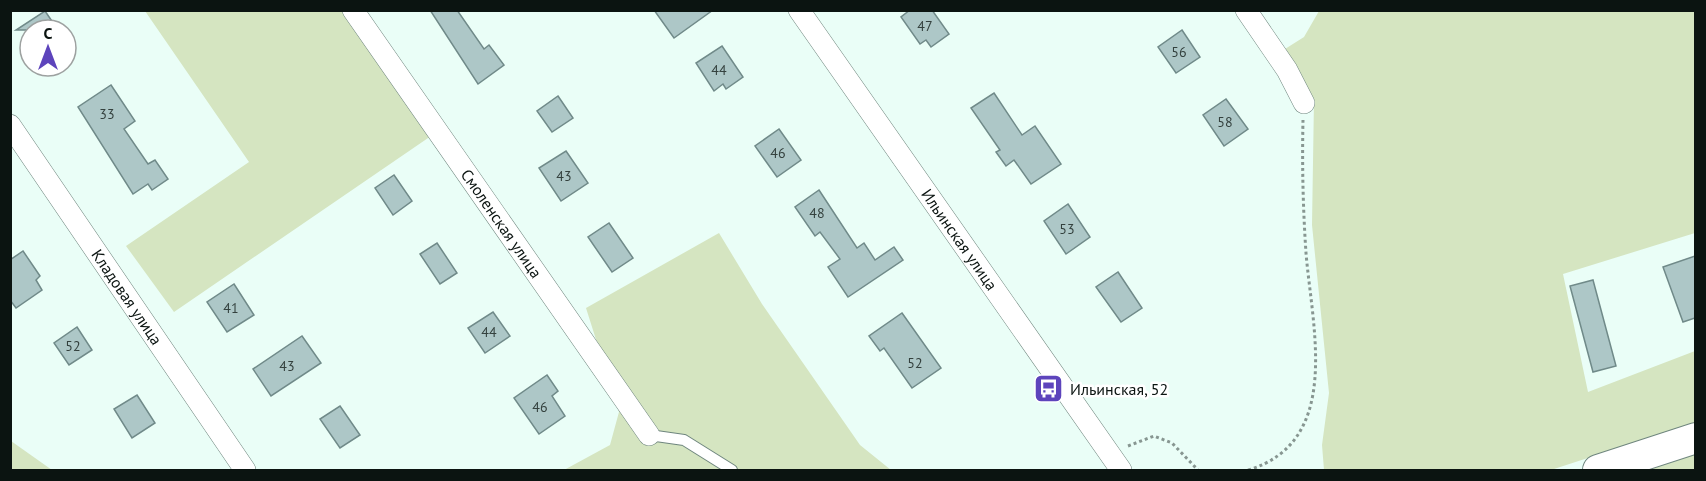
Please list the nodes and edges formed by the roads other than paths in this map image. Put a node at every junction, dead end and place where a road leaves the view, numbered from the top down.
1 (353, 10) edge
2 (799, 10) edge
3 (1246, 10) edge
4 (1304, 103) road end
5 (10, 124) edge
6 (649, 435) joint
7 (1695, 438) edge
8 (245, 471) edge
9 (732, 471) edge
10 (1120, 471) edge
11 (1598, 471) edge

1 - 6 street, Смоленская улица
2 - 10 street, Ильинская улица
3 - 4 street
5 - 8 street, Кладовая улица
6 - 9 lane
7 - 11 street

